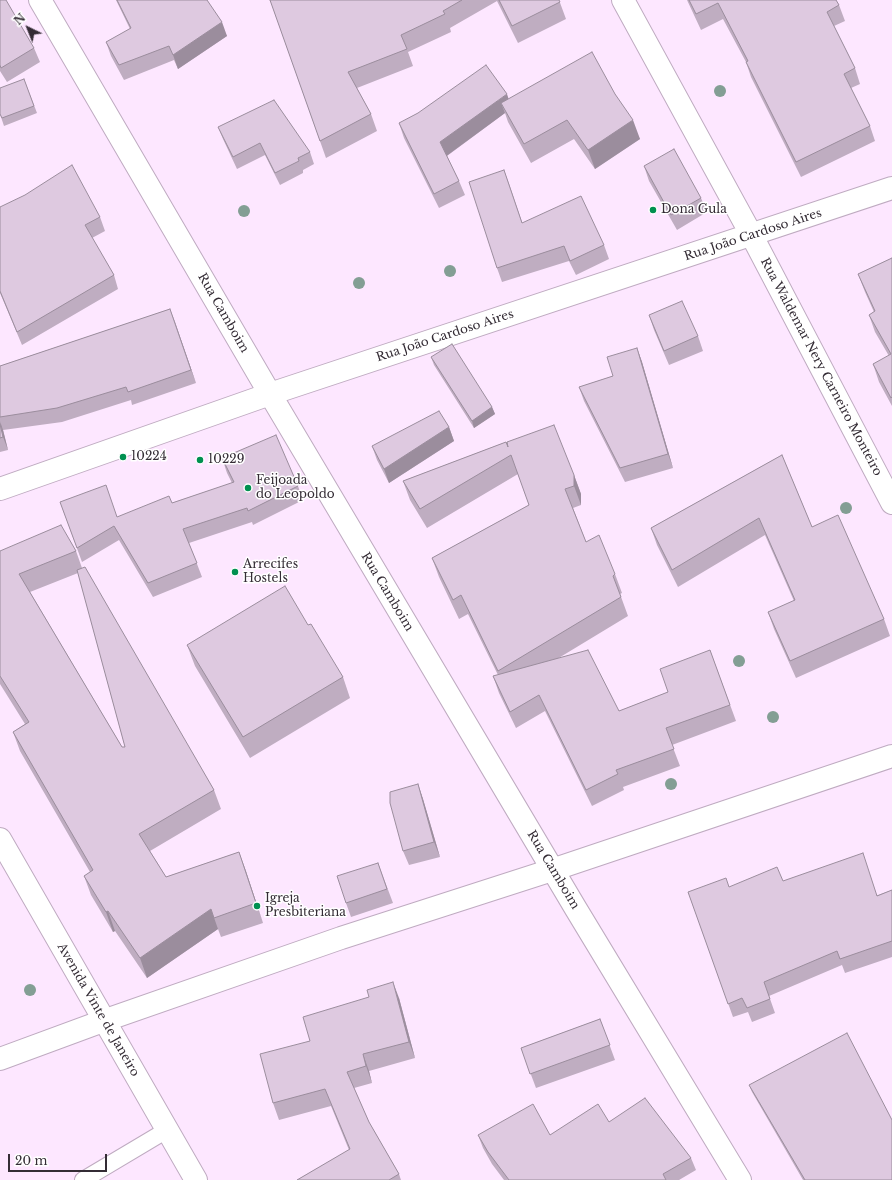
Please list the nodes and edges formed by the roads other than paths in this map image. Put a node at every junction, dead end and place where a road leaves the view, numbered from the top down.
1 (40, 0) edge
2 (623, 0) edge
3 (892, 188) edge
4 (752, 236) junction
5 (270, 394) junction
6 (0, 489) edge
7 (892, 504) edge
8 (892, 756) edge
9 (0, 839) edge
10 (552, 870) junction
11 (104, 1021) junction
12 (0, 1059) edge
13 (167, 1130) junction
14 (83, 1180) edge
15 (196, 1180) edge
16 (740, 1180) edge

1 - 5 street, Rua Camboim
2 - 4 street, Rua Waldemar Nery Carneiro Monteiro
3 - 4 street, Rua João Cardoso Aires
4 - 5 street, Rua João Cardoso Aires
4 - 7 street, Rua Waldemar Nery Carneiro Monteiro
5 - 6 street, Rua João Cardoso Aires
5 - 10 street, Rua Camboim
8 - 10 street
9 - 11 street, Avenida Vinte de Janeiro
10 - 11 street
10 - 16 street, Rua Camboim
11 - 12 street
11 - 13 street, Avenida Vinte de Janeiro
13 - 14 lane
13 - 15 street, Avenida Vinte de Janeiro

